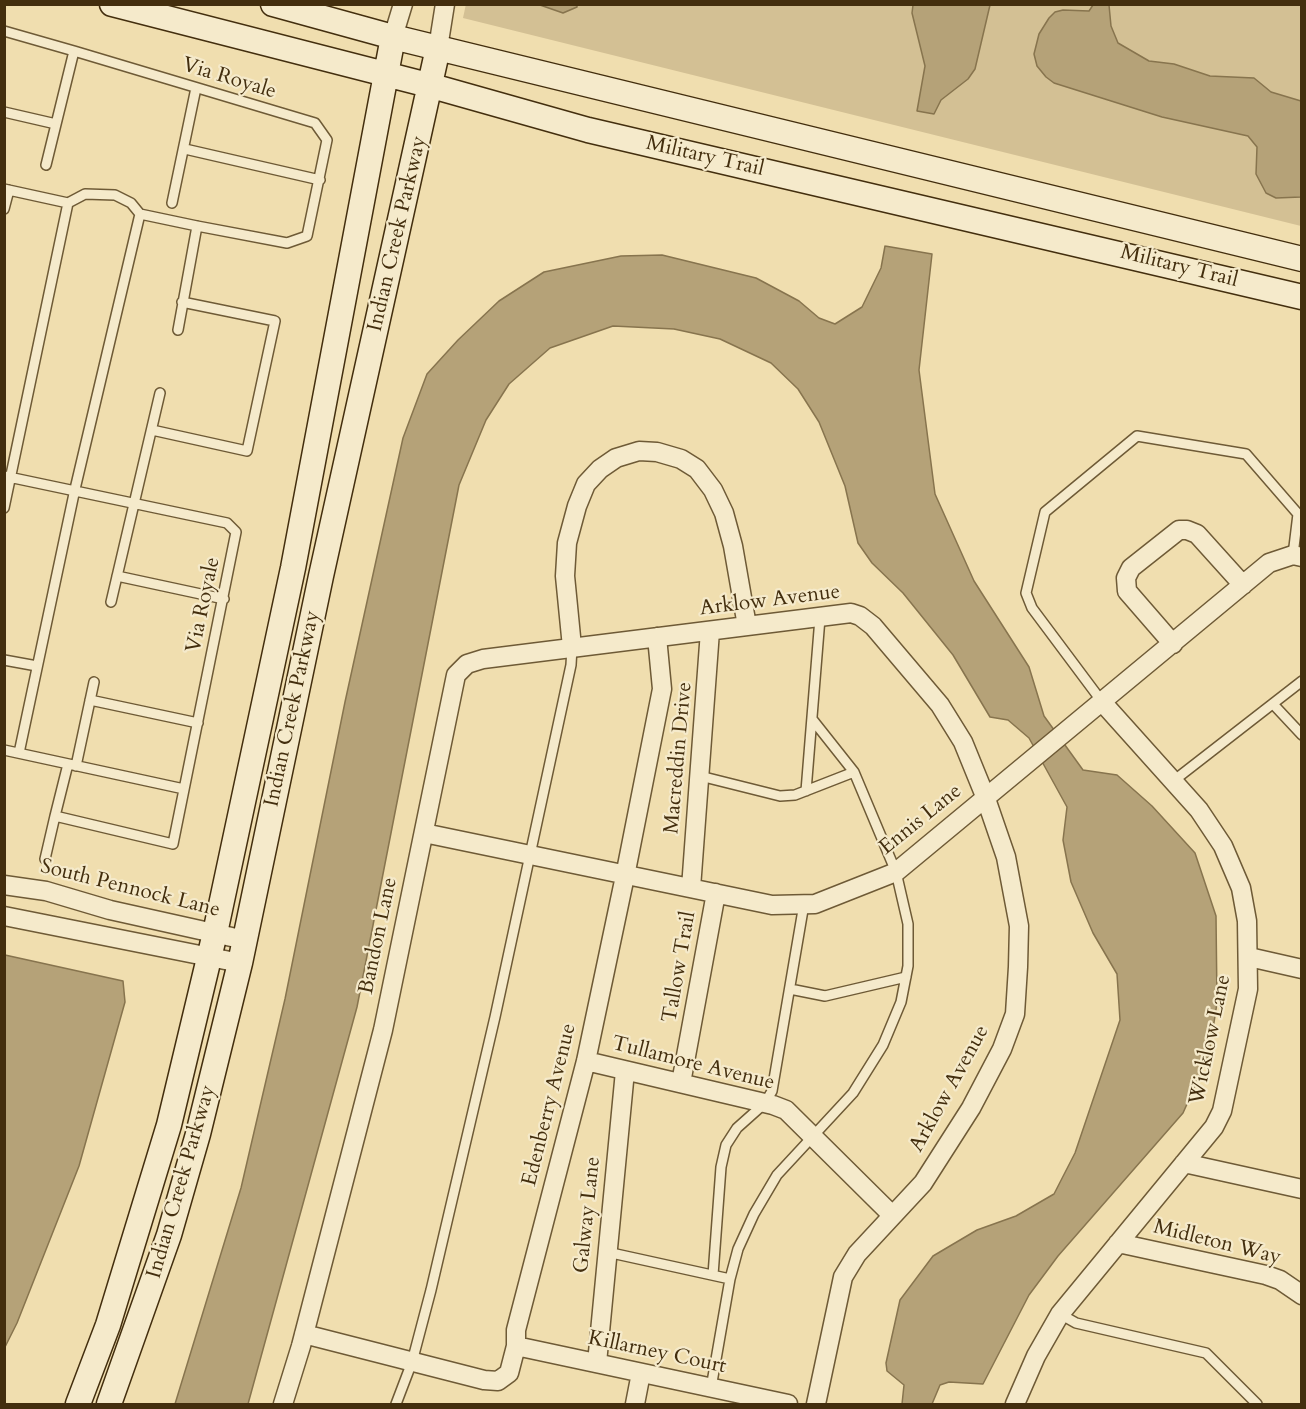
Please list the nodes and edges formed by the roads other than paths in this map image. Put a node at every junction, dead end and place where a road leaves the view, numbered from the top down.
1 (112, 4) edge
2 (273, 4) edge
3 (403, 4) edge
4 (445, 4) edge
5 (4, 31) edge
6 (393, 37) junction
7 (438, 48) junction
8 (74, 51) junction
9 (384, 74) junction
10 (432, 86) junction
11 (196, 88) junction
12 (4, 112) edge
13 (56, 124) junction
14 (185, 149) junction
15 (46, 165) dead end
16 (320, 180) junction
17 (7, 189) edge
18 (68, 202) junction
19 (172, 203) dead end
20 (4, 210) edge
21 (140, 214) junction
22 (197, 226) junction
23 (1302, 259) edge
24 (1302, 297) edge
25 (182, 302) junction
26 (178, 330) dead end
27 (160, 393) dead end
28 (152, 430) junction
29 (8, 477) edge
30 (75, 489) junction
31 (135, 503) junction
32 (4, 508) edge
33 (1300, 513) edge
34 (1297, 556) edge
35 (117, 576) junction
36 (1243, 585) junction
37 (224, 598) junction
38 (111, 602) dead end
39 (820, 618) junction
40 (747, 626) junction
41 (710, 631) junction
42 (657, 637) junction
43 (1173, 644) junction
44 (572, 647) junction
45 (4, 660) edge
46 (37, 666) junction
47 (1302, 681) edge
48 (94, 682) dead end
49 (90, 700) junction
50 (1103, 703) junction
51 (1273, 704) junction
52 (812, 719) junction
53 (198, 723) junction
54 (1302, 735) edge
55 (4, 750) edge
56 (19, 753) junction
57 (72, 765) junction
58 (854, 772) junction
59 (700, 776) junction
60 (1172, 782) junction
61 (184, 789) junction
62 (806, 791) junction
63 (985, 796) junction
64 (55, 816) junction
65 (424, 833) junction
66 (529, 855) junction
67 (45, 859) dead end
68 (896, 872) junction
69 (625, 876) junction
70 (4, 885) edge
71 (691, 888) junction
72 (716, 893) junction
73 (804, 904) junction
74 (4, 916) edge
75 (245, 940) junction
76 (212, 944) junction
77 (1249, 957) junction
78 (240, 963) junction
79 (1302, 969) edge
80 (906, 977) junction
81 (790, 990) junction
82 (586, 1061) junction
83 (625, 1071) junction
84 (681, 1083) junction
85 (765, 1103) junction
86 (813, 1136) junction
87 (1185, 1163) junction
88 (1302, 1189) edge
89 (892, 1215) junction
90 (1118, 1243) junction
91 (606, 1252) junction
92 (713, 1275) junction
93 (730, 1279) junction
94 (1302, 1295) edge
95 (1060, 1314) junction
96 (304, 1334) junction
97 (516, 1346) junction
98 (412, 1362) junction
99 (597, 1363) junction
100 (641, 1372) junction
101 (711, 1388) junction
102 (746, 1400) edge
103 (78, 1404) edge
104 (109, 1404) edge
105 (283, 1404) edge
106 (396, 1404) edge
107 (635, 1404) edge
108 (788, 1404) edge
109 (816, 1404) edge
110 (1015, 1404) edge
111 (1257, 1404) edge

1 - 9 street, Military Trail
2 - 6 street, Military Trail
3 - 6 street, Indian Creek Parkway
4 - 7 street, Indian Creek Parkway
5 - 8 lane, Via Royale
6 - 7 street, Military Trail
6 - 9 street, Indian Creek Parkway
7 - 10 street, Indian Creek Parkway
7 - 23 street, Military Trail
8 - 11 lane, Via Royale
8 - 13 lane
9 - 10 street, Military Trail
9 - 76 street, Indian Creek Parkway
10 - 24 street, Military Trail
10 - 75 street, Indian Creek Parkway
11 - 14 lane
11 - 16 lane, Via Royale
12 - 13 lane
13 - 15 lane
14 - 16 lane
14 - 19 lane
16 - 22 lane, Via Royale
17 - 18 lane, Via Royale
17 - 20 lane, Via Royale
18 - 21 lane, Via Royale
18 - 29 lane
21 - 22 lane, Via Royale
21 - 30 lane
22 - 25 lane
25 - 26 lane
25 - 28 lane
27 - 28 lane
28 - 31 lane
29 - 30 lane, Via Royale
29 - 32 lane
30 - 31 lane, Via Royale
30 - 46 lane
31 - 35 lane
31 - 37 lane, Via Royale
33 - 34 lane
33 - 50 lane
34 - 36 street, Ennis Lane
35 - 37 lane
35 - 38 lane
36 - 43 street, Ennis Lane
36 - 43 street
37 - 53 lane, Via Royale
39 - 40 street, Arklow Avenue
39 - 52 lane
39 - 63 street, Arklow Avenue
40 - 41 street, Arklow Avenue
40 - 44 street
41 - 42 street, Arklow Avenue
41 - 59 street, Macreddin Drive
42 - 44 street, Bandon Lane
42 - 69 street, Edenberry Avenue
43 - 50 street, Ennis Lane
44 - 65 street, Bandon Lane
44 - 66 lane
45 - 46 lane
46 - 56 lane
47 - 51 lane
48 - 49 lane
49 - 53 lane
49 - 57 lane
50 - 60 street, Wicklow Lane
50 - 63 street, Ennis Lane
51 - 54 lane
51 - 60 lane
52 - 58 lane
52 - 62 lane
53 - 61 lane, Via Royale
55 - 56 lane
56 - 57 lane
57 - 61 lane
57 - 64 lane
58 - 62 lane
58 - 68 lane
59 - 62 lane
59 - 71 street, Macreddin Drive
60 - 77 street, Wicklow Lane
61 - 64 lane, Via Royale
63 - 68 street, Ennis Lane
63 - 89 street, Arklow Avenue
64 - 67 lane
65 - 66 street, Ennis Lane
65 - 96 street, Bandon Lane
66 - 69 street, Ennis Lane
66 - 98 lane
68 - 73 street, Ennis Lane
68 - 80 lane
69 - 71 street, Ennis Lane
69 - 82 street, Edenberry Avenue
70 - 76 street, South Pennock Lane
71 - 72 street, Ennis Lane
72 - 73 street, Ennis Lane
72 - 84 street, Tallow Trail
73 - 81 lane
74 - 76 street, South Pennock Lane
75 - 76 street, South Pennock Lane
75 - 78 street, Indian Creek Parkway
76 - 78 street, South Pennock Lane
76 - 103 street, Indian Creek Parkway
77 - 79 street
77 - 87 street, Wicklow Lane
78 - 104 street, Indian Creek Parkway
80 - 81 lane
80 - 86 lane
81 - 85 lane
82 - 83 street, Tullamore Avenue
82 - 97 street, Edenberry Avenue
83 - 84 street, Tullamore Avenue
83 - 91 street, Galway Lane
84 - 85 street, Tullamore Avenue
85 - 86 street, Tullamore Avenue
85 - 92 lane
86 - 89 street, Tullamore Avenue
86 - 93 lane
87 - 88 street
87 - 90 street, Wicklow Lane
89 - 109 street, Arklow Avenue
90 - 94 street, Midleton Way
90 - 95 street, Wicklow Lane
91 - 92 lane
91 - 99 street, Galway Lane
92 - 93 lane
93 - 101 lane
95 - 110 street, Wicklow Lane
95 - 111 lane
96 - 98 street, Edenberry Avenue
96 - 105 street, Bandon Lane
97 - 98 street, Edenberry Avenue
97 - 99 street, Killarney Court
98 - 106 lane
99 - 100 street, Killarney Court
100 - 101 street, Killarney Court
100 - 107 street
101 - 102 street, Killarney Court
102 - 108 street, Killarney Court

